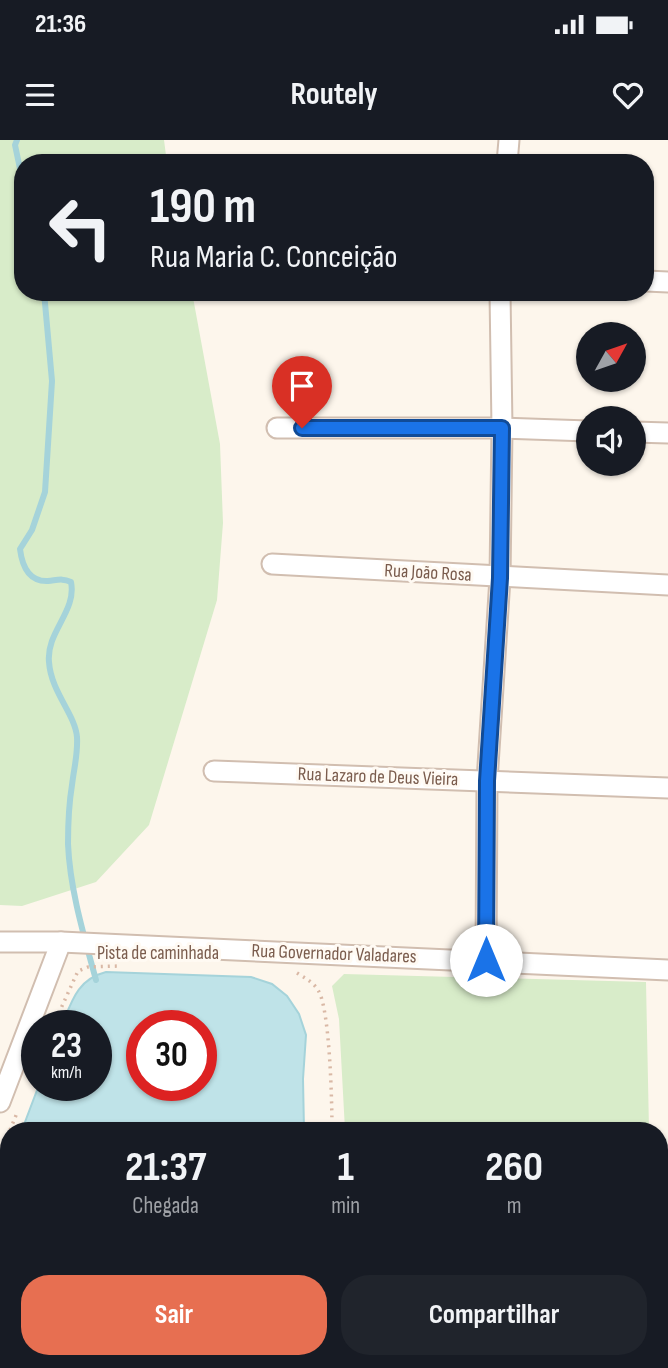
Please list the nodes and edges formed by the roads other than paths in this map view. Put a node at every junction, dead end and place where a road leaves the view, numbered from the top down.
1 (500, 301) edge
2 (277, 428) dead end
3 (502, 428) junction
4 (576, 431) edge
5 (646, 432) edge
6 (668, 433) edge
7 (272, 564) dead end
8 (500, 578) junction
9 (668, 585) edge
10 (214, 771) dead end
11 (487, 781) junction
12 (668, 789) edge
13 (0, 942) edge
14 (61, 943) junction
15 (486, 960) junction
16 (668, 970) edge
17 (0, 1102) edge

1 - 3 street
2 - 3 street
3 - 4 street
3 - 8 street
5 - 6 street
7 - 8 street, Rua João Rosa
8 - 9 street, Rua João Rosa
8 - 11 street
10 - 11 street, Rua Lazaro de Deus Vieira
11 - 12 street, Rua Lazaro de Deus Vieira
11 - 15 street
13 - 14 street, Rua Governador Valadares
14 - 15 street, Rua Governador Valadares
14 - 17 street
15 - 16 street, Rua Governador Valadares

